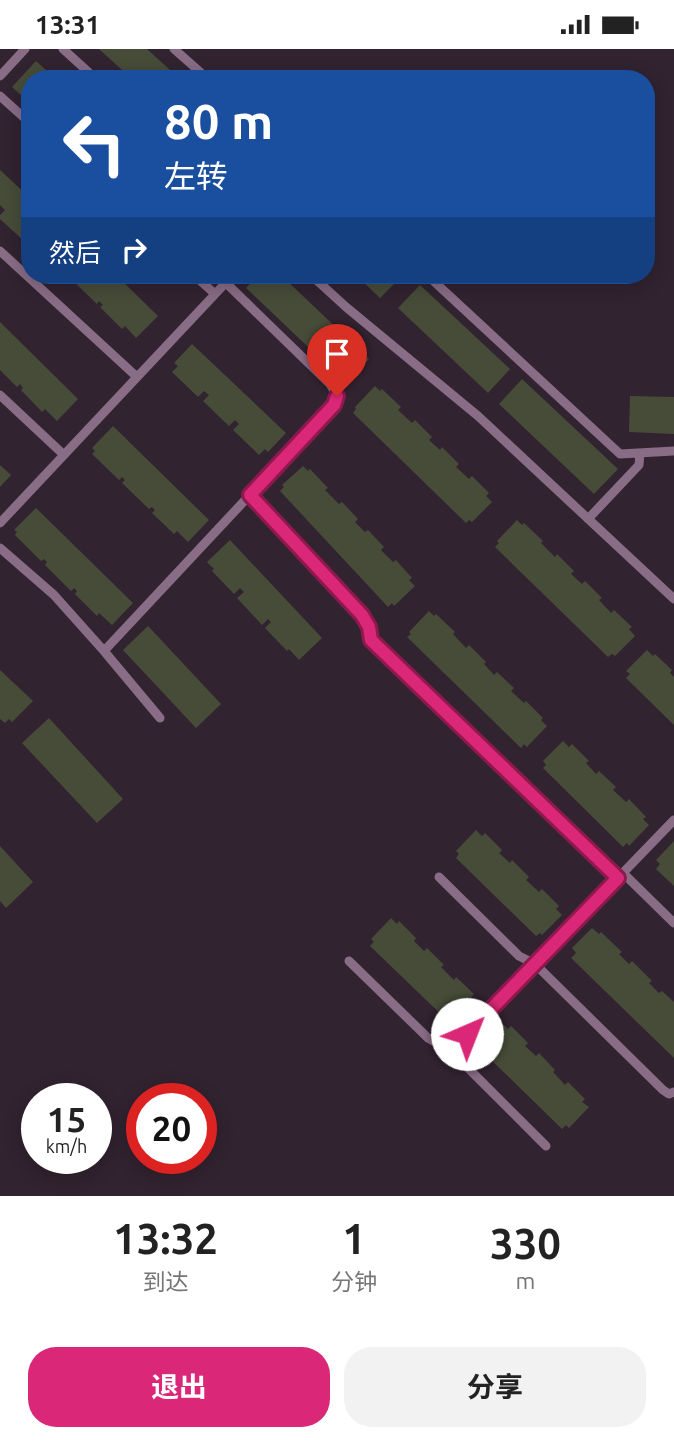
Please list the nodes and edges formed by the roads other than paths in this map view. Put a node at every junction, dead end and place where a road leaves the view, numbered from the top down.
1 (25, 49) edge
2 (63, 49) edge
3 (174, 49) edge
4 (86, 70) edge
5 (198, 70) edge
6 (0, 76) edge
7 (0, 96) edge
8 (21, 115) edge
9 (0, 251) edge
10 (21, 270) edge
11 (36, 284) edge
12 (204, 284) edge
13 (225, 284) edge
14 (227, 284) edge
15 (321, 284) edge
16 (436, 284) edge
17 (215, 294) junction
18 (137, 377) junction
19 (0, 395) edge
20 (674, 451) edge
21 (640, 453) junction
22 (64, 455) junction
23 (250, 495) junction
24 (588, 519) junction
25 (0, 523) edge
26 (0, 548) edge
27 (674, 599) edge
28 (104, 651) junction
29 (160, 718) dead end
30 (674, 820) edge
31 (620, 876) junction
32 (439, 877) dead end
33 (674, 923) edge
34 (349, 961) dead end
35 (535, 964) junction
36 (451, 1051) junction
37 (674, 1092) edge
38 (546, 1146) dead end

1 - 6 lane
2 - 4 lane
3 - 5 lane
7 - 8 lane
9 - 10 lane
11 - 18 lane
12 - 17 lane
13 - 17 lane
14 - 23 lane
15 - 24 lane
16 - 21 lane
17 - 18 lane
18 - 22 lane
19 - 22 lane
20 - 21 lane
21 - 24 lane
22 - 25 lane
23 - 28 lane
23 - 31 lane
24 - 27 lane
26 - 28 lane
28 - 29 lane
30 - 31 lane
31 - 33 lane
31 - 35 lane
32 - 35 lane
34 - 36 lane
35 - 36 lane
35 - 37 lane
36 - 38 lane

